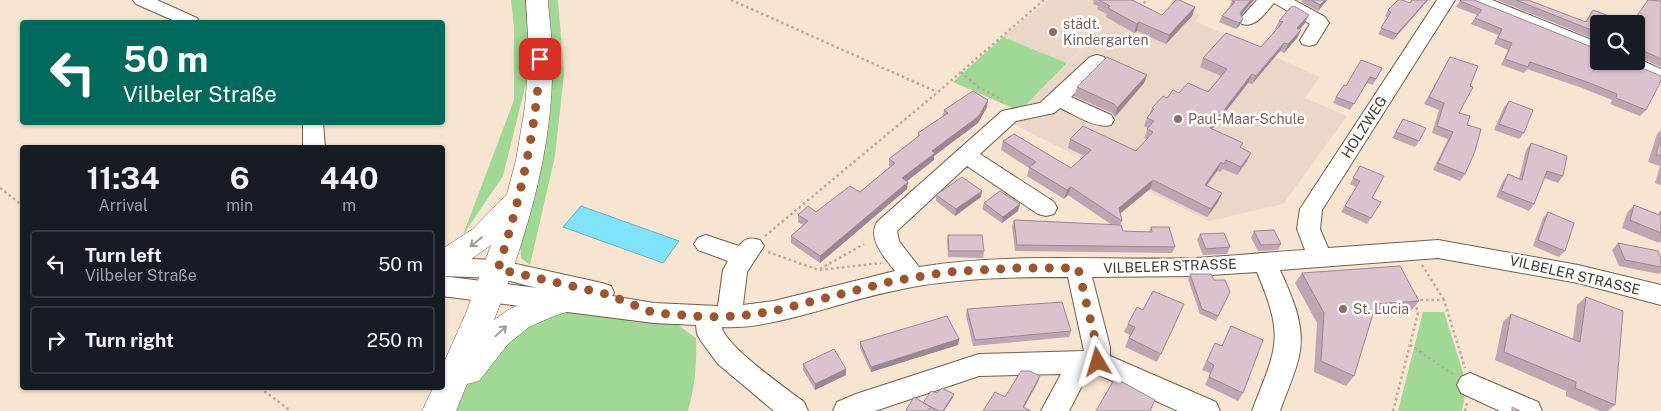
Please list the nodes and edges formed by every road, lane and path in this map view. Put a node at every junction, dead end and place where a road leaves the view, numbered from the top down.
1 (142, 0) edge
2 (537, 0) edge
3 (731, 0) edge
4 (1044, 0) edge
5 (1148, 0) edge
6 (1267, 0) edge
7 (1281, 0) edge
8 (1446, 0) edge
9 (1476, 0) edge
10 (1132, 10) edge
11 (187, 20) edge
12 (1248, 20) dead end
13 (1309, 40) dead end
14 (1590, 46) edge
15 (1097, 61) dead end
16 (1645, 69) edge
17 (961, 72) junction
18 (1661, 76) edge
19 (938, 92) junction
20 (1058, 99) junction
21 (1010, 116) junction
22 (1104, 120) dead end
23 (313, 125) edge
24 (314, 145) edge
25 (965, 154) junction
26 (0, 188) edge
27 (521, 193) junction
28 (20, 203) edge
29 (1046, 208) dead end
30 (706, 244) dead end
31 (864, 244) dead end
32 (748, 252) junction
33 (1322, 258) junction
34 (445, 260) edge
35 (1265, 262) junction
36 (445, 267) edge
37 (1078, 268) junction
38 (908, 269) junction
39 (819, 270) junction
40 (1428, 275) dead end
41 (494, 280) junction
42 (445, 286) edge
43 (1410, 292) edge
44 (1661, 295) edge
45 (1415, 300) junction
46 (1444, 300) junction
47 (562, 301) junction
48 (654, 313) junction
49 (719, 317) junction
50 (1410, 345) junction
51 (1098, 362) junction
52 (263, 390) edge
53 (1467, 398) edge
54 (291, 411) edge
55 (440, 411) edge
56 (794, 411) edge
57 (848, 411) edge
58 (1055, 411) edge
59 (1206, 411) edge
60 (1266, 411) edge
61 (1392, 411) edge
62 (1528, 411) edge

1 - 11 street
2 - 27 main road
3 - 19 path
4 - 17 path
5 - 10 path
6 - 12 street
7 - 13 street
8 - 33 street, HOLZWEG
9 - 14 street
15 - 20 street
16 - 18 street
17 - 19 path
17 - 21 path
19 - 32 path
20 - 21 street
20 - 22 street
21 - 25 street
23 - 24 street
25 - 29 street
25 - 38 street
26 - 28 path
27 -> 34 main road
27 - 41 main road
30 - 32 street
31 - 39 path
32 - 39 path
32 - 49 street
33 - 35 street, VILBELER STRASSE
33 - 44 street, VILBELER STRASSE
35 - 37 street, VILBELER STRASSE
35 - 60 street
36 - 41 street
37 - 38 street, VILBELER STRASSE
37 - 51 street
38 - 39 path
38 - 49 street, VILBELER STRASSE
40 - 46 path
41 - 42 street
41 - 47 street, VILBELER STRASSE
41 - 48 street, VILBELER STRASSE
41 - 55 main road
43 - 45 path
45 - 46 path
45 - 50 path
46 - 53 path
47 - 48 street, VILBELER STRASSE
55 -> 47 main road
48 - 49 street, VILBELER STRASSE
49 - 56 street
50 - 53 path
50 - 61 path
51 - 57 street
51 - 58 street
51 - 59 street
52 - 54 path
53 - 62 street

